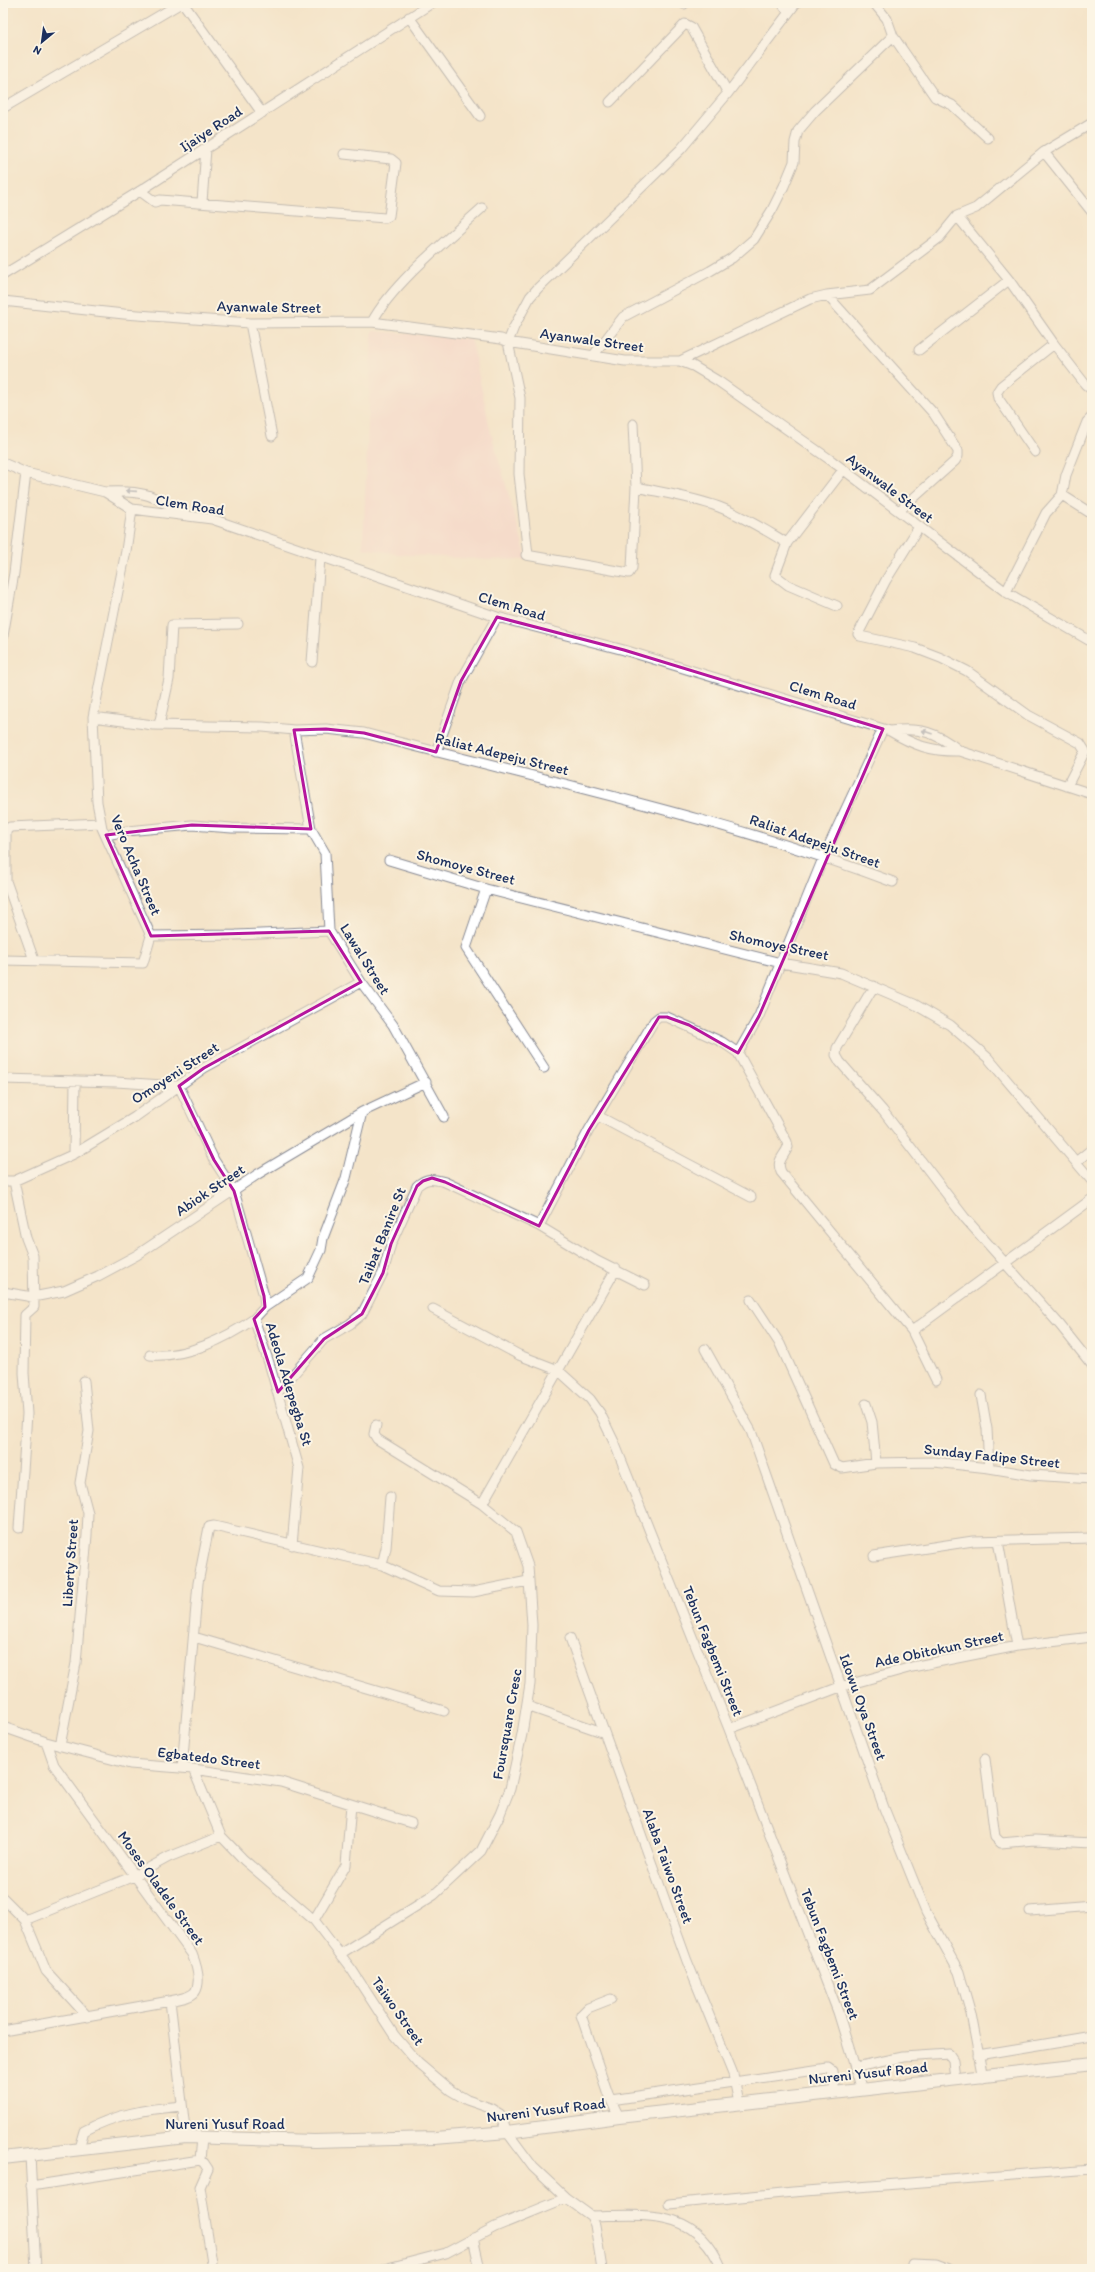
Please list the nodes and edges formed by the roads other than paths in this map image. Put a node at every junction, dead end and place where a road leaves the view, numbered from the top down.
1 (182, 3) edge
2 (432, 3) edge
3 (782, 3) edge
4 (796, 3) edge
5 (874, 3) edge
6 (788, 12) junction
7 (408, 17) junction
8 (893, 36) junction
9 (728, 93) junction
10 (610, 102) dead end
11 (3, 108) edge
12 (262, 113) junction
13 (480, 116) dead end
14 (1092, 123) edge
15 (988, 138) dead end
16 (206, 149) junction
17 (1044, 152) junction
18 (344, 154) dead end
19 (140, 191) junction
20 (202, 202) junction
21 (482, 208) dead end
22 (1092, 212) edge
23 (957, 216) junction
24 (3, 275) edge
25 (1009, 280) junction
26 (827, 294) junction
27 (3, 301) edge
28 (372, 322) junction
29 (250, 323) junction
30 (508, 342) junction
31 (1054, 344) junction
32 (919, 350) dead end
33 (593, 356) junction
34 (680, 361) junction
35 (1092, 390) edge
36 (1092, 417) edge
37 (633, 424) dead end
38 (272, 436) dead end
39 (1035, 452) dead end
40 (3, 463) edge
41 (843, 470) junction
42 (26, 472) junction
43 (636, 487) junction
44 (105, 492) junction
45 (1062, 495) junction
46 (132, 509) junction
47 (899, 511) junction
48 (1092, 514) edge
49 (192, 517) junction
50 (919, 527) junction
51 (787, 543) junction
52 (320, 558) junction
53 (1006, 592) junction
54 (837, 606) dead end
55 (497, 617) junction
56 (238, 624) dead end
57 (3, 636) edge
58 (1092, 642) edge
59 (312, 662) dead end
60 (93, 717) junction
61 (159, 724) junction
62 (294, 730) junction
63 (887, 730) junction
64 (960, 751) junction
65 (436, 752) junction
66 (1068, 786) junction
67 (1092, 794) edge
68 (101, 823) junction
69 (311, 829) junction
70 (106, 836) junction
71 (824, 856) junction
72 (389, 860) dead end
73 (893, 882) dead end
74 (486, 889) junction
75 (329, 931) junction
76 (151, 936) junction
77 (3, 960) edge
78 (34, 960) junction
79 (781, 963) junction
80 (361, 982) junction
81 (874, 986) junction
82 (738, 1053) junction
83 (544, 1068) dead end
84 (3, 1079) edge
85 (75, 1081) junction
86 (426, 1082) junction
87 (179, 1086) junction
88 (362, 1112) junction
89 (598, 1116) junction
90 (444, 1117) dead end
91 (1092, 1149) edge
92 (74, 1154) junction
93 (1077, 1161) junction
94 (3, 1181) edge
95 (14, 1181) junction
96 (1092, 1181) edge
97 (234, 1191) junction
98 (751, 1197) dead end
99 (1092, 1199) edge
100 (539, 1226) junction
101 (1005, 1263) junction
102 (616, 1269) junction
103 (646, 1285) dead end
104 (3, 1292) edge
105 (33, 1297) junction
106 (751, 1300) dead end
107 (265, 1307) junction
108 (433, 1309) dead end
109 (254, 1319) junction
110 (912, 1331) junction
111 (705, 1349) dead end
112 (150, 1355) dead end
113 (1092, 1365) edge
114 (558, 1370) junction
115 (936, 1380) dead end
116 (84, 1381) dead end
117 (278, 1392) junction
118 (981, 1395) dead end
119 (866, 1404) dead end
120 (376, 1425) dead end
121 (876, 1464) junction
122 (989, 1468) junction
123 (1092, 1479) edge
124 (390, 1497) dead end
125 (482, 1504) junction
126 (19, 1528) dead end
127 (1092, 1538) edge
128 (998, 1541) junction
129 (292, 1544) junction
130 (874, 1556) dead end
131 (382, 1565) junction
132 (528, 1581) junction
133 (194, 1637) junction
134 (1092, 1637) edge
135 (570, 1638) dead end
136 (1017, 1646) junction
137 (840, 1687) junction
138 (527, 1706) junction
139 (444, 1711) dead end
140 (3, 1727) edge
141 (729, 1729) junction
142 (3, 1731) edge
143 (602, 1732) junction
144 (46, 1742) junction
145 (60, 1746) junction
146 (985, 1759) dead end
147 (182, 1768) junction
148 (193, 1769) junction
149 (351, 1805) junction
150 (411, 1823) dead end
151 (221, 1836) junction
152 (1092, 1843) edge
153 (134, 1876) junction
154 (3, 1898) edge
155 (1092, 1906) edge
156 (1030, 1911) dead end
157 (26, 1920) junction
158 (314, 1920) junction
159 (340, 1954) junction
160 (611, 1999) dead end
161 (170, 2001) junction
162 (88, 2017) junction
163 (3, 2031) edge
164 (1092, 2036) edge
165 (978, 2054) junction
166 (1092, 2064) edge
167 (856, 2067) junction
168 (983, 2078) junction
169 (955, 2080) junction
170 (736, 2081) junction
171 (862, 2090) junction
172 (835, 2093) junction
173 (611, 2100) junction
174 (739, 2103) junction
175 (182, 2106) junction
176 (619, 2117) junction
177 (507, 2132) junction
178 (186, 2137) junction
179 (202, 2138) junction
180 (79, 2148) junction
181 (30, 2156) junction
182 (3, 2158) edge
183 (200, 2160) junction
184 (1092, 2169) edge
185 (31, 2186) junction
186 (566, 2198) junction
187 (669, 2204) dead end
188 (591, 2216) junction
189 (473, 2238) junction
190 (212, 2263) dead end
191 (912, 2263) dead end
192 (36, 2269) edge
193 (384, 2269) edge
194 (480, 2269) edge
195 (602, 2269) edge
196 (722, 2269) edge
197 (949, 2269) edge

1 - 11 street
1 - 12 street
2 - 7 street, Ijaiye Road
3 - 6 street
4 - 6 street
5 - 8 street
6 - 9 street
7 - 12 street, Ijaiye Road
7 - 13 street
8 - 15 street
8 - 33 street
9 - 10 street
9 - 30 street
12 - 16 street, Ijaiye Road
14 - 17 street
16 - 19 street, Ijaiye Road
16 - 20 street
17 - 22 street
17 - 23 street
18 - 20 street
19 - 20 street
19 - 24 street, Ijaiye Road
21 - 28 street
23 - 25 street
23 - 26 street
25 - 31 street
25 - 32 street
26 - 34 street
26 - 47 street
27 - 29 street, Ayanwale Street
28 - 29 street, Ayanwale Street
28 - 30 street, Ayanwale Street
29 - 38 street
30 - 33 street, Ayanwale Street
30 - 43 street
31 - 35 street
31 - 39 street
33 - 34 street, Ayanwale Street
34 - 41 street, Ayanwale Street
36 - 45 street
37 - 43 street
40 - 42 street, Clem Road
41 - 47 street, Ayanwale Street
41 - 51 street
42 - 44 street, Clem Road
42 - 57 street
43 - 51 street
44 - 46 street, Clem Road
49 -> 44 street
45 - 48 street
45 - 53 street
46 - 49 street, Clem Road
46 - 60 street, Vero Acha Street
47 - 50 street, Ayanwale Street
49 - 52 street, Clem Road
50 - 53 street, Ayanwale Street
50 - 66 street
51 - 54 street
52 - 55 street, Clem Road
52 - 59 street
53 - 58 street, Ayanwale Street
55 - 63 street, Clem Road
55 - 65 street
56 - 61 street
60 - 61 street, Raliat Adepeju Street
60 - 68 street, Vero Acha Street
61 - 62 street, Raliat Adepeju Street
62 - 65 street, Raliat Adepeju Street
62 - 69 street, Lawal Street
63 - 64 street, Clem Road
64 -> 63 street
63 - 71 street
64 - 66 street, Clem Road
65 - 71 street, Raliat Adepeju Street
66 - 67 street, Clem Road
68 - 70 street, Vero Acha Street
68 - 78 street
69 - 70 street
69 - 75 street, Lawal Street
70 - 76 street, Vero Acha Street
71 - 73 street, Raliat Adepeju Street
71 - 79 street
72 - 74 street, Shomoye Street
74 - 79 street, Shomoye Street
74 - 83 street
75 - 76 street, Vero Acha Street
75 - 80 street, Lawal Street
76 - 78 street
77 - 78 street
79 - 81 street, Shomoye Street
79 - 82 street
80 - 86 street, Lawal Street
80 - 87 street, Omoyeni Street
81 - 93 street, Shomoye Street
81 - 101 street
82 - 89 street
82 - 110 street
84 - 85 street
85 - 87 street
85 - 92 street
86 - 88 street, Abiok Street
86 - 90 street, Lawal Street
87 - 92 street, Omoyeni Street
87 - 97 street, Adeola Adepegba St
88 - 97 street, Abiok Street
88 - 107 street
89 - 98 street
89 - 100 street
91 - 93 street
92 - 95 street, Omoyeni Street
93 - 96 street, Shomoye Street
94 - 95 street, Omoyeni Street
95 - 105 street
97 - 105 street, Abiok Street
97 - 107 street, Adeola Adepegba St
99 - 101 street
100 - 102 street, Taibat Banire St
100 - 117 street, Taibat Banire St
101 - 110 street
101 - 113 street
102 - 103 street, Taibat Banire St
102 - 114 street
104 - 105 street, Abiok Street
105 - 126 street
106 - 121 street, Sunday Fadipe Street
107 - 109 street, Adeola Adepegba St
108 - 114 street, Tebun Fagbemi Street
109 - 112 street
109 - 117 street, Adeola Adepegba St
110 - 115 street
111 - 137 street, Idowu Oya Street
114 - 125 street
114 - 141 street, Tebun Fagbemi Street
116 - 145 street, Liberty Street
117 - 129 street, Adeola Adepegba St
118 - 122 street
119 - 121 street
120 - 125 street, Foursquare Cresc
121 - 122 street, Sunday Fadipe Street
122 - 123 street, Sunday Fadipe Street
124 - 131 street
125 - 132 street, Foursquare Cresc
127 - 128 street
128 - 130 street
128 - 136 street
129 - 131 street
129 - 133 street
131 - 132 street
132 - 138 street, Foursquare Cresc
133 - 139 street
133 - 147 street
134 - 136 street, Ade Obitokun Street
135 - 143 street, Alaba Taiwo Street
136 - 137 street, Ade Obitokun Street
137 - 141 street, Ade Obitokun Street
137 - 165 street, Idowu Oya Street
138 - 143 street
138 - 159 street, Foursquare Cresc
140 - 142 street
140 - 144 street, Egbatedo Street
141 - 167 street, Tebun Fagbemi Street
143 - 170 street, Alaba Taiwo Street
144 - 145 street, Egbatedo Street
144 - 153 street, Moses Oladele Street
145 - 147 street, Egbatedo Street
146 - 152 street
147 - 148 street, Egbatedo Street
148 - 149 street, Egbatedo Street
148 - 151 street, Taiwo Street
149 - 150 street, Egbatedo Street
149 - 158 street
151 - 153 street
151 - 158 street, Taiwo Street
153 - 157 street
153 - 161 street, Moses Oladele Street
154 - 157 street
155 - 156 street
157 - 162 street
158 - 159 street, Taiwo Street
159 - 177 street, Taiwo Street
160 - 173 street
161 - 162 street, Moses Oladele Street
161 - 175 street
162 - 163 street, Moses Oladele Street
164 - 165 street
165 - 168 street, Idowu Oya Street
166 - 168 street, Nureni Yusuf Road
167 - 169 street
167 - 171 street, Tebun Fagbemi Street
168 - 169 street, Nureni Yusuf Road
169 - 171 street, Nureni Yusuf Road
170 - 172 street
170 - 173 street
170 - 174 street, Alaba Taiwo Street
171 - 172 street, Nureni Yusuf Road
172 - 174 street, Nureni Yusuf Road
173 - 176 street
174 - 176 street, Nureni Yusuf Road
175 - 178 street
175 - 180 street
176 - 177 street, Nureni Yusuf Road
177 - 179 street, Nureni Yusuf Road
177 - 186 street, Taiwo Street
178 - 179 street, Nureni Yusuf Road
178 - 180 street, Nureni Yusuf Road
179 - 183 street
180 - 181 street, Nureni Yusuf Road
181 - 182 street, Nureni Yusuf Road
181 - 185 street
183 - 185 street
183 - 190 street
184 - 187 street
185 - 192 street
186 - 188 street, Taiwo Street
186 - 189 street
188 - 195 street
188 - 196 street
189 - 193 street
189 - 194 street
191 - 197 street

